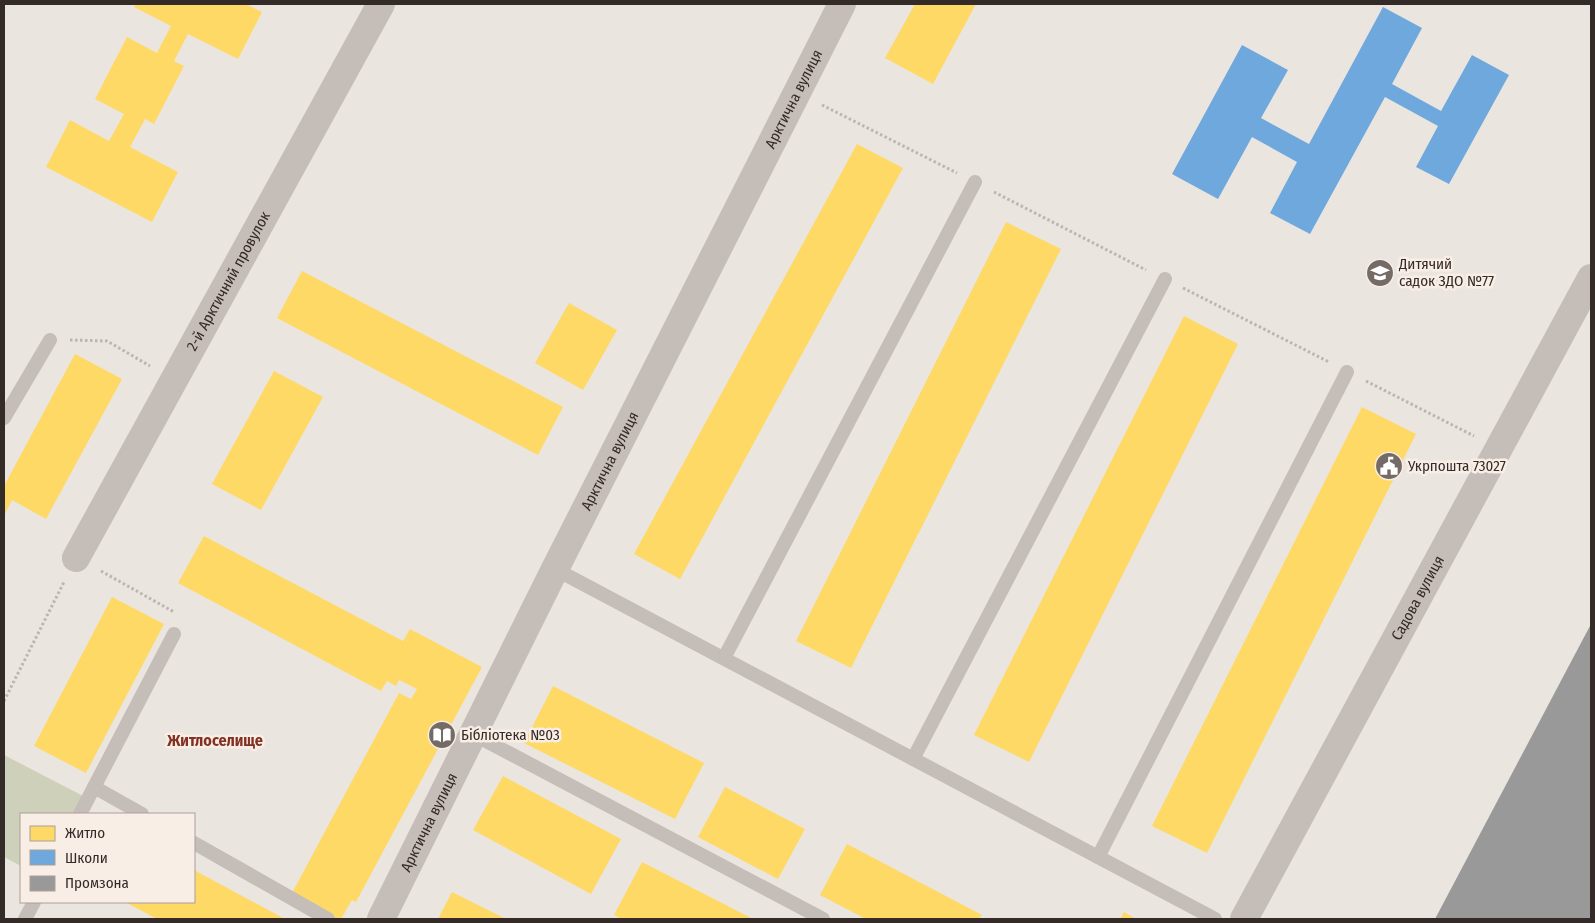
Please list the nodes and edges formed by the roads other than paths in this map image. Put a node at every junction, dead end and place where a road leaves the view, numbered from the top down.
1 (381, 4) edge
2 (842, 4) edge
3 (975, 182) dead end
4 (1591, 278) edge
5 (1165, 279) dead end
6 (50, 340) road end
7 (1348, 372) dead end
8 (4, 418) edge
9 (76, 558) road end
10 (555, 569) junction
11 (174, 634) road end
12 (724, 658) junction
13 (473, 734) junction
14 (913, 759) junction
15 (94, 787) junction
16 (81, 813) edge
17 (140, 813) edge
18 (195, 844) edge
19 (1098, 857) junction
20 (33, 903) edge
21 (25, 919) edge
22 (328, 919) edge
23 (381, 919) edge
24 (823, 919) edge
25 (1215, 919) edge
26 (1244, 919) edge

1 - 9 street, 2-й Арктичний провулок
2 - 10 street, Арктична вулиця
3 - 12 lane
4 - 26 street, Садова вулиця
5 - 14 lane
6 - 8 lane
7 - 19 lane
10 - 12 lane
10 - 13 street, Арктична вулиця
11 - 15 lane
12 - 14 lane
13 - 23 street, Арктична вулиця
13 - 24 lane
14 - 19 lane
15 - 16 lane
15 - 17 lane
18 - 22 lane
19 - 25 lane
20 - 21 lane

